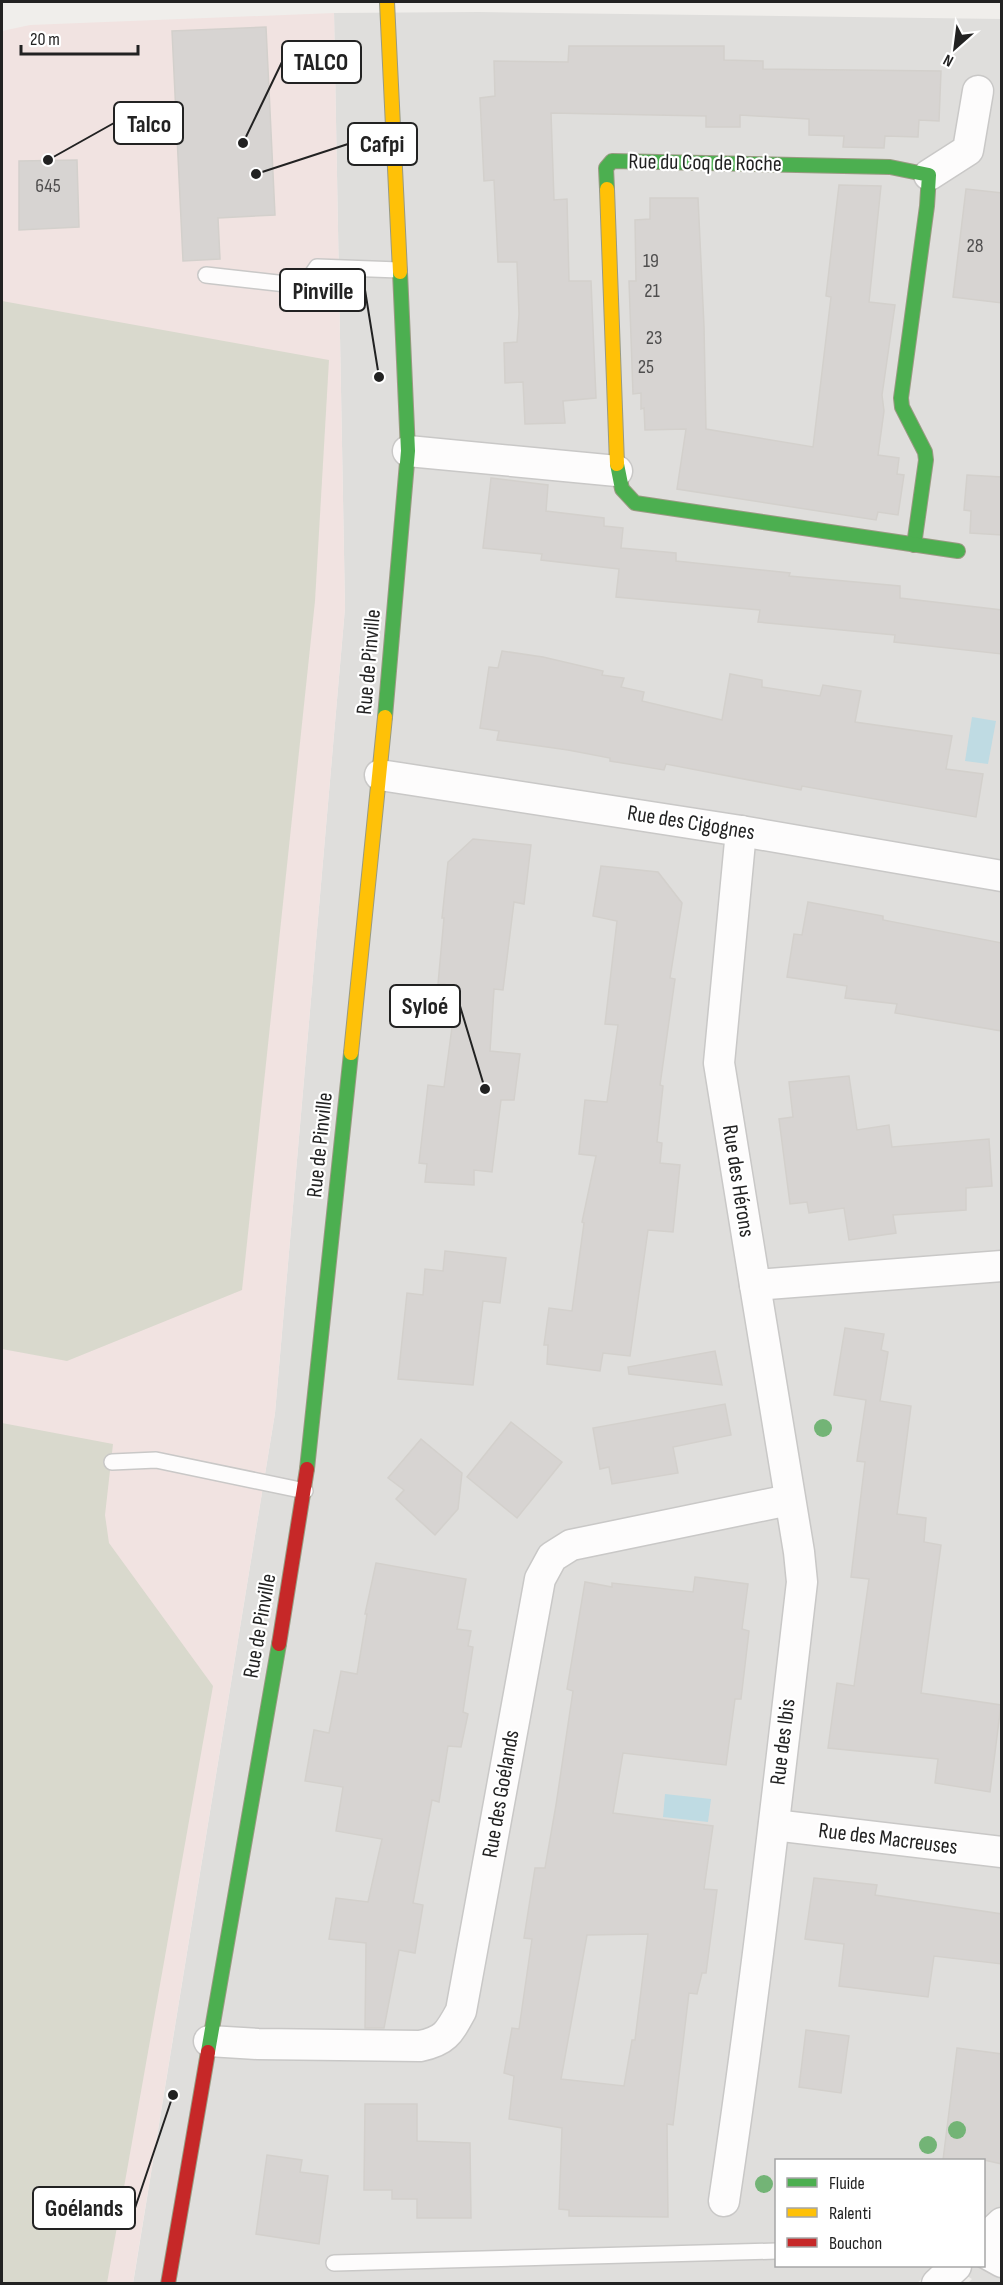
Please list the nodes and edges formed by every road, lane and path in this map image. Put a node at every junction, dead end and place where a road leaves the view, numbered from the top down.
1 (387, 2) edge
2 (978, 91) dead end
3 (929, 175) junction
4 (399, 270) junction
5 (206, 275) dead end
6 (408, 451) junction
7 (617, 471) junction
8 (914, 545) junction
9 (958, 551) dead end
10 (380, 775) junction
11 (741, 831) junction
12 (1002, 876) edge
13 (1002, 1266) edge
14 (754, 1285) junction
15 (112, 1461) dead end
16 (305, 1491) junction
17 (789, 1500) junction
18 (774, 1825) junction
19 (1002, 1852) edge
20 (209, 2041) junction
21 (724, 2200) dead end
22 (1002, 2223) edge
23 (985, 2239) edge
24 (775, 2252) edge
25 (985, 2253) edge
26 (1002, 2262) edge
27 (334, 2263) dead end
28 (954, 2267) edge
29 (168, 2283) edge
30 (936, 2283) edge

1 - 4 street, Rue de Pinville
2 - 3 street
3 - 7 street, Rue du Coq de Roche
3 - 8 street
4 - 5 lane
4 - 6 street, Rue de Pinville
6 - 7 street
6 - 10 street, Rue de Pinville
7 - 8 street, Rue du Coq de Roche
8 - 9 street, Rue du Coq de Roche
10 - 11 street, Rue des Cigognes
10 - 16 street, Rue de Pinville
11 - 12 street, Rue des Cigognes
11 - 14 street, Rue des Hérons
13 - 14 street
14 - 17 street, Rue des Ibis
15 - 16 lane
16 - 20 street, Rue de Pinville
17 - 18 street, Rue des Ibis
17 - 20 street, Rue des Goélands
18 - 19 street, Rue des Macreuses
18 - 21 street, Rue des Ibis
20 - 29 street, Rue de Pinville
22 - 23 street
24 - 27 lane
25 - 26 street
28 - 30 street

